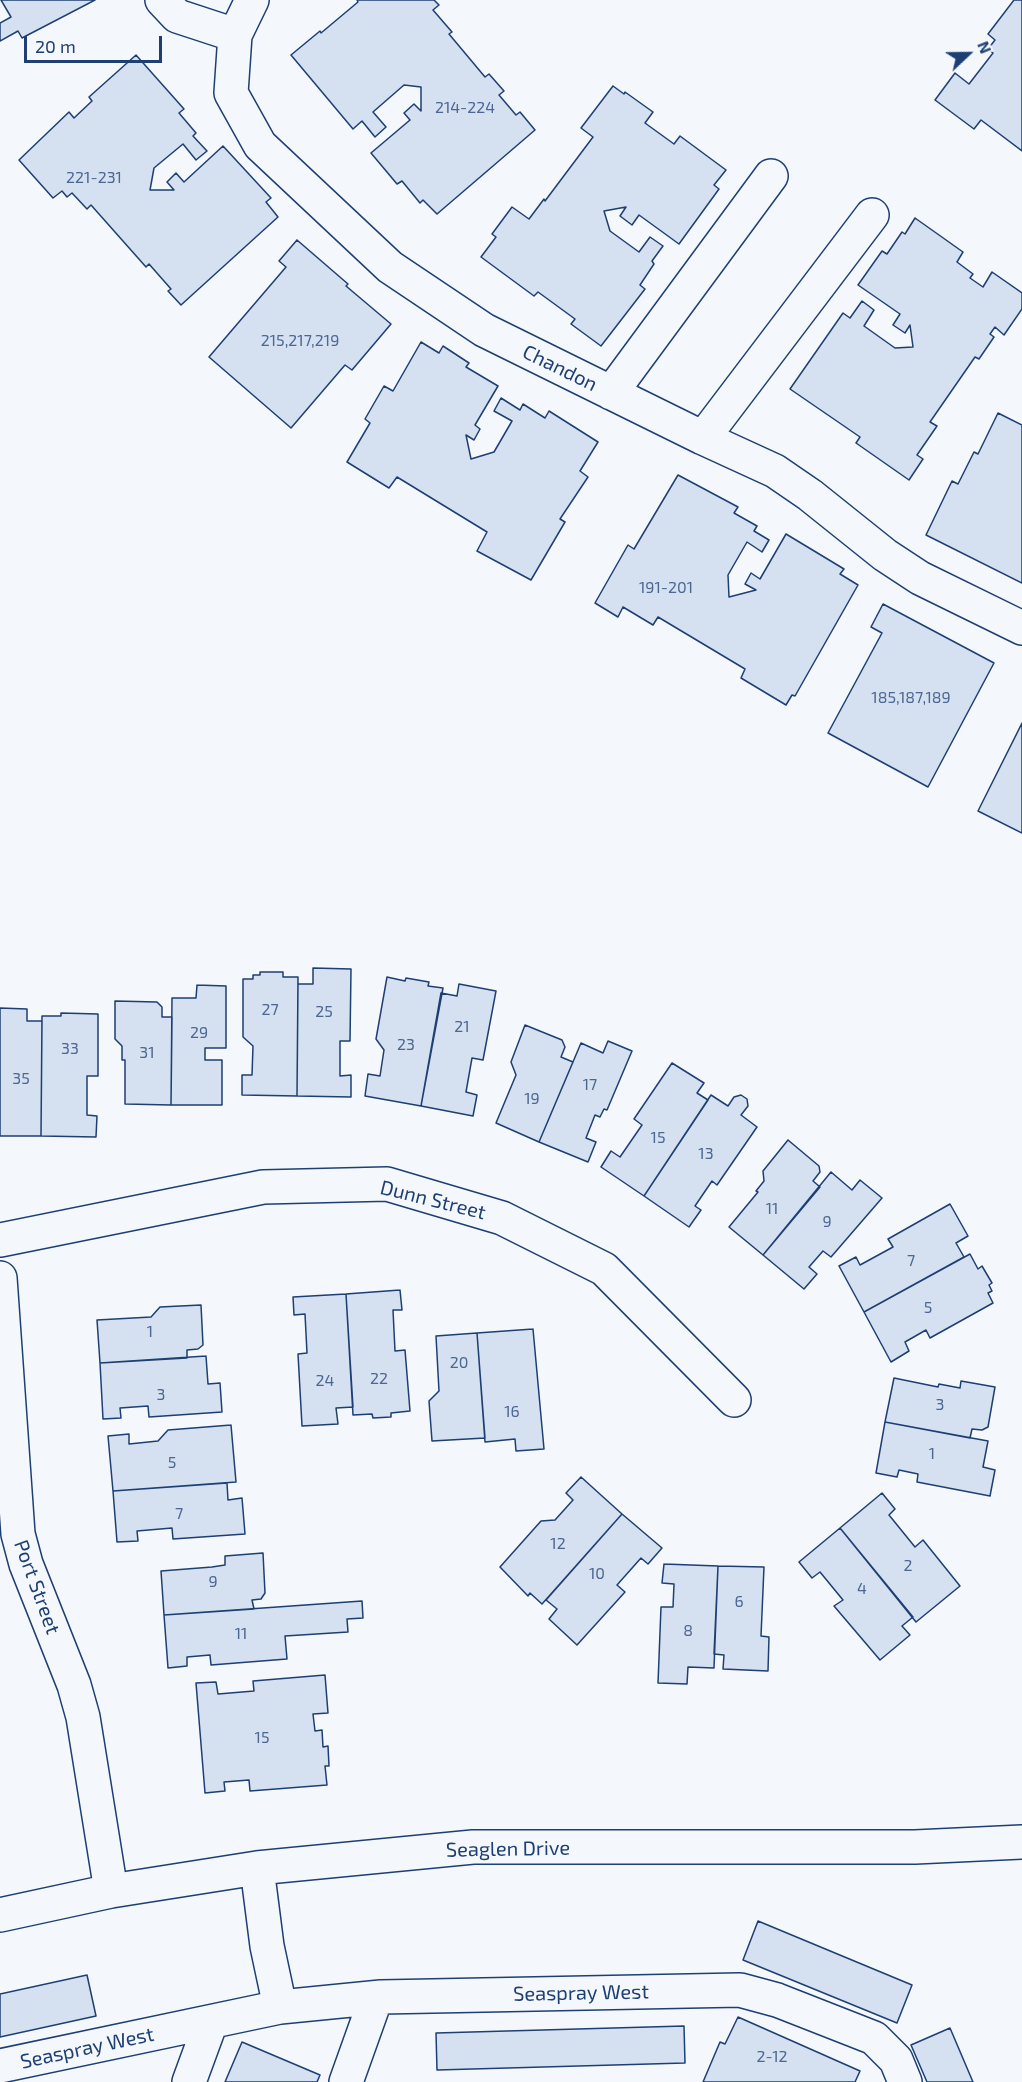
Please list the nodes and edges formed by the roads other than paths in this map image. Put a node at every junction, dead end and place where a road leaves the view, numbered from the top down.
1 (162, 0) edge
2 (252, 0) edge
3 (236, 35) junction
4 (771, 176) dead end
5 (872, 215) dead end
6 (611, 393) junction
7 (703, 438) junction
8 (1022, 628) edge
9 (0, 1240) edge
10 (0, 1278) edge
11 (734, 1400) dead end
12 (1022, 1842) edge
13 (257, 1868) junction
14 (111, 1891) junction
15 (0, 1915) edge
16 (376, 1998) junction
17 (280, 2007) junction
18 (211, 2022) junction
19 (0, 2066) edge
20 (189, 2082) edge
21 (346, 2082) edge
22 (905, 2082) edge

1 - 3 street
2 - 3 street, Chandon
3 - 6 street, Chandon
4 - 6 street
5 - 7 street
6 - 7 street, Chandon
7 - 8 street, Chandon
9 - 11 street, Dunn Street
10 - 14 street, Port Street
12 - 13 street, Seaglen Drive
13 - 14 street, Seaglen Drive
13 - 17 street
14 - 15 street, Seaglen Drive
16 - 17 street, Seaspray West
16 - 21 street
16 - 22 street, Seaspray West
17 - 18 street, Seaspray West
18 - 19 street, Seaspray West
18 - 20 street

